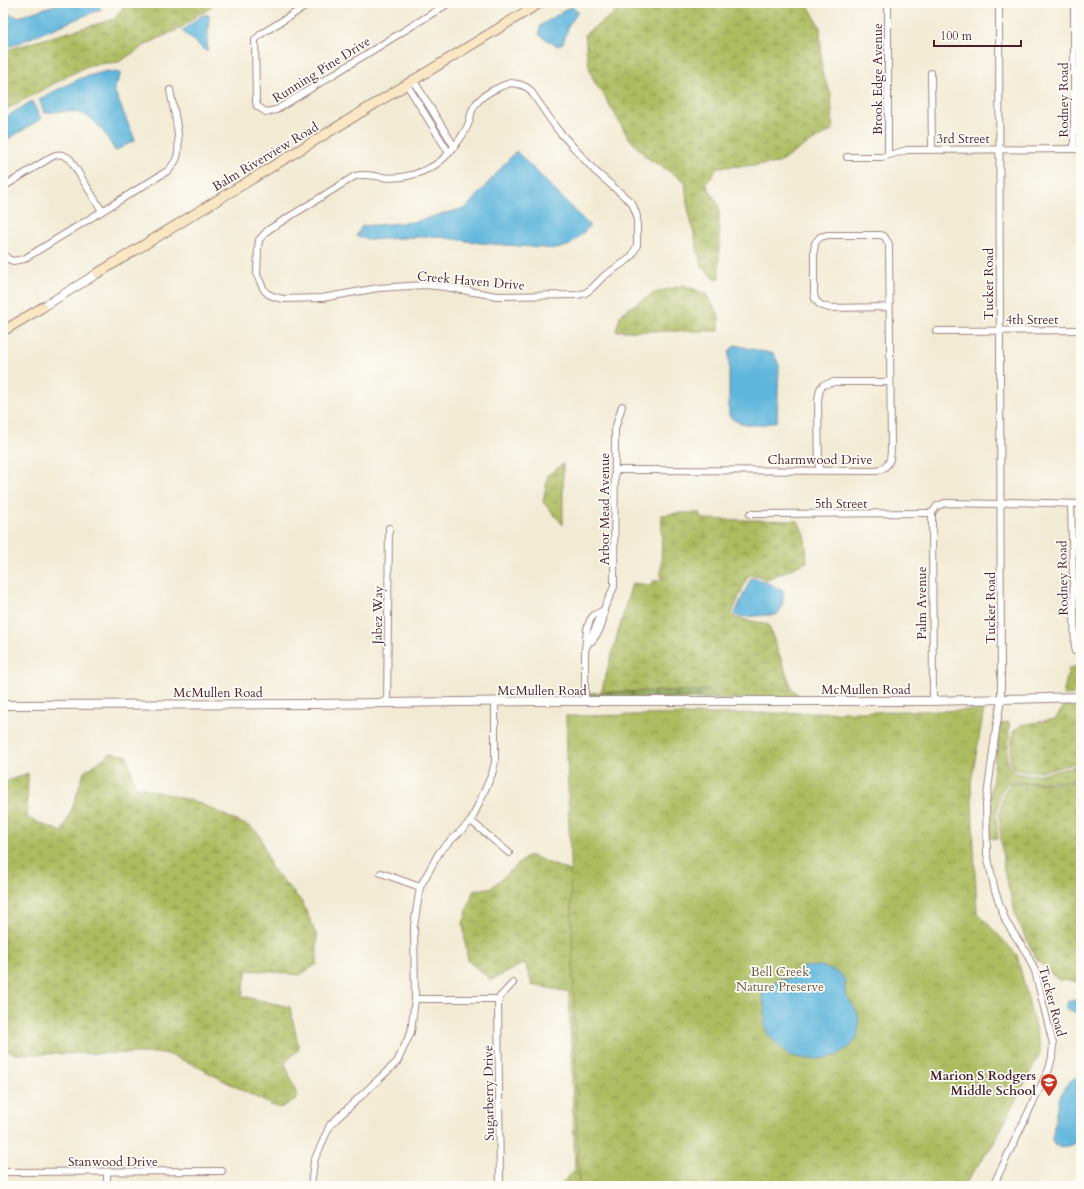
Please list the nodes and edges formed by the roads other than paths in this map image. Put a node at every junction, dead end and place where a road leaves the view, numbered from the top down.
1 (311, 3) edge
2 (449, 3) edge
3 (540, 3) edge
4 (888, 3) edge
5 (999, 3) edge
6 (1074, 3) edge
7 (931, 73) dead end
8 (410, 83) junction
9 (170, 90) dead end
10 (454, 146) junction
11 (1078, 148) edge
12 (932, 149) junction
13 (999, 149) junction
14 (449, 152) junction
15 (888, 155) junction
16 (847, 157) dead end
17 (3, 187) edge
18 (102, 211) junction
19 (3, 253) edge
20 (98, 273) joint
21 (43, 307) joint
22 (889, 307) junction
23 (936, 330) dead end
24 (1000, 330) junction
25 (1081, 330) edge
26 (3, 331) edge
27 (890, 382) junction
28 (622, 406) dead end
29 (616, 470) junction
30 (819, 470) junction
31 (1000, 504) junction
32 (1071, 504) junction
33 (1081, 504) edge
34 (932, 513) junction
35 (750, 514) dead end
36 (389, 528) dead end
37 (604, 610) junction
38 (585, 650) junction
39 (1075, 651) dead end
40 (1081, 697) edge
41 (1001, 700) junction
42 (933, 701) junction
43 (495, 702) junction
44 (585, 702) junction
45 (386, 703) junction
46 (3, 705) edge
47 (471, 821) junction
48 (509, 852) dead end
49 (381, 873) dead end
50 (420, 887) junction
51 (513, 983) dead end
52 (415, 999) junction
53 (498, 999) junction
54 (222, 1171) dead end
55 (3, 1172) edge
56 (107, 1172) junction
57 (107, 1186) edge
58 (311, 1186) edge
59 (500, 1186) edge
60 (993, 1186) edge

1 - 2 street, Running Pine Drive
3 - 8 main road, Balm Riverview Road
4 - 15 street, Brook Edge Avenue
5 - 13 street, Tucker Road
6 - 11 street, Rodney Road
7 - 12 street
8 - 10 street
8 - 14 street
8 - 20 main road, Balm Riverview Road
9 - 18 street
10 - 14 street, Creek Haven Drive
10 - 14 street, Creek Haven Drive
11 - 13 street, 3rd Street
12 - 13 street, 3rd Street
12 - 15 street, 3rd Street
13 - 24 street, Tucker Road
15 - 16 street, 3rd Street
17 - 18 street
18 - 19 street
20 - 21 street, Balm Riverview Road
21 - 26 main road, Balm Riverview Road
22 - 22 street, Charmwood Drive
22 - 27 street, Charmwood Drive
23 - 24 street, 4th Street
24 - 25 street, 4th Street
24 - 31 street, Tucker Road
27 - 30 street, Charmwood Drive
27 - 30 street
28 - 29 street, Arbor Mead Avenue
29 - 30 street, Charmwood Drive
29 - 37 street, Arbor Mead Avenue
31 - 32 street
31 - 34 street
31 - 41 street, Tucker Road
32 - 33 street
32 - 39 street, Rodney Road
34 - 35 street, 5th Street
34 - 42 street, Palm Avenue
36 - 45 street, Jabez Way
37 - 38 street, Arbor Mead Avenue
37 - 38 street, Arbor Mead Avenue
38 - 44 street, Arbor Mead Avenue
40 - 41 street, McMullen Road
41 - 42 street, McMullen Road
41 - 60 street, Tucker Road
42 - 44 street, McMullen Road
43 - 44 street, McMullen Road
43 - 45 street, McMullen Road
43 - 47 street
45 - 46 street, McMullen Road
47 - 48 street
47 - 50 street
49 - 50 street
50 - 52 street
51 - 53 street
52 - 53 street
52 - 58 street
53 - 59 street, Sugarberry Drive
54 - 56 street, Stanwood Drive
55 - 56 street, Stanwood Drive
56 - 57 street

